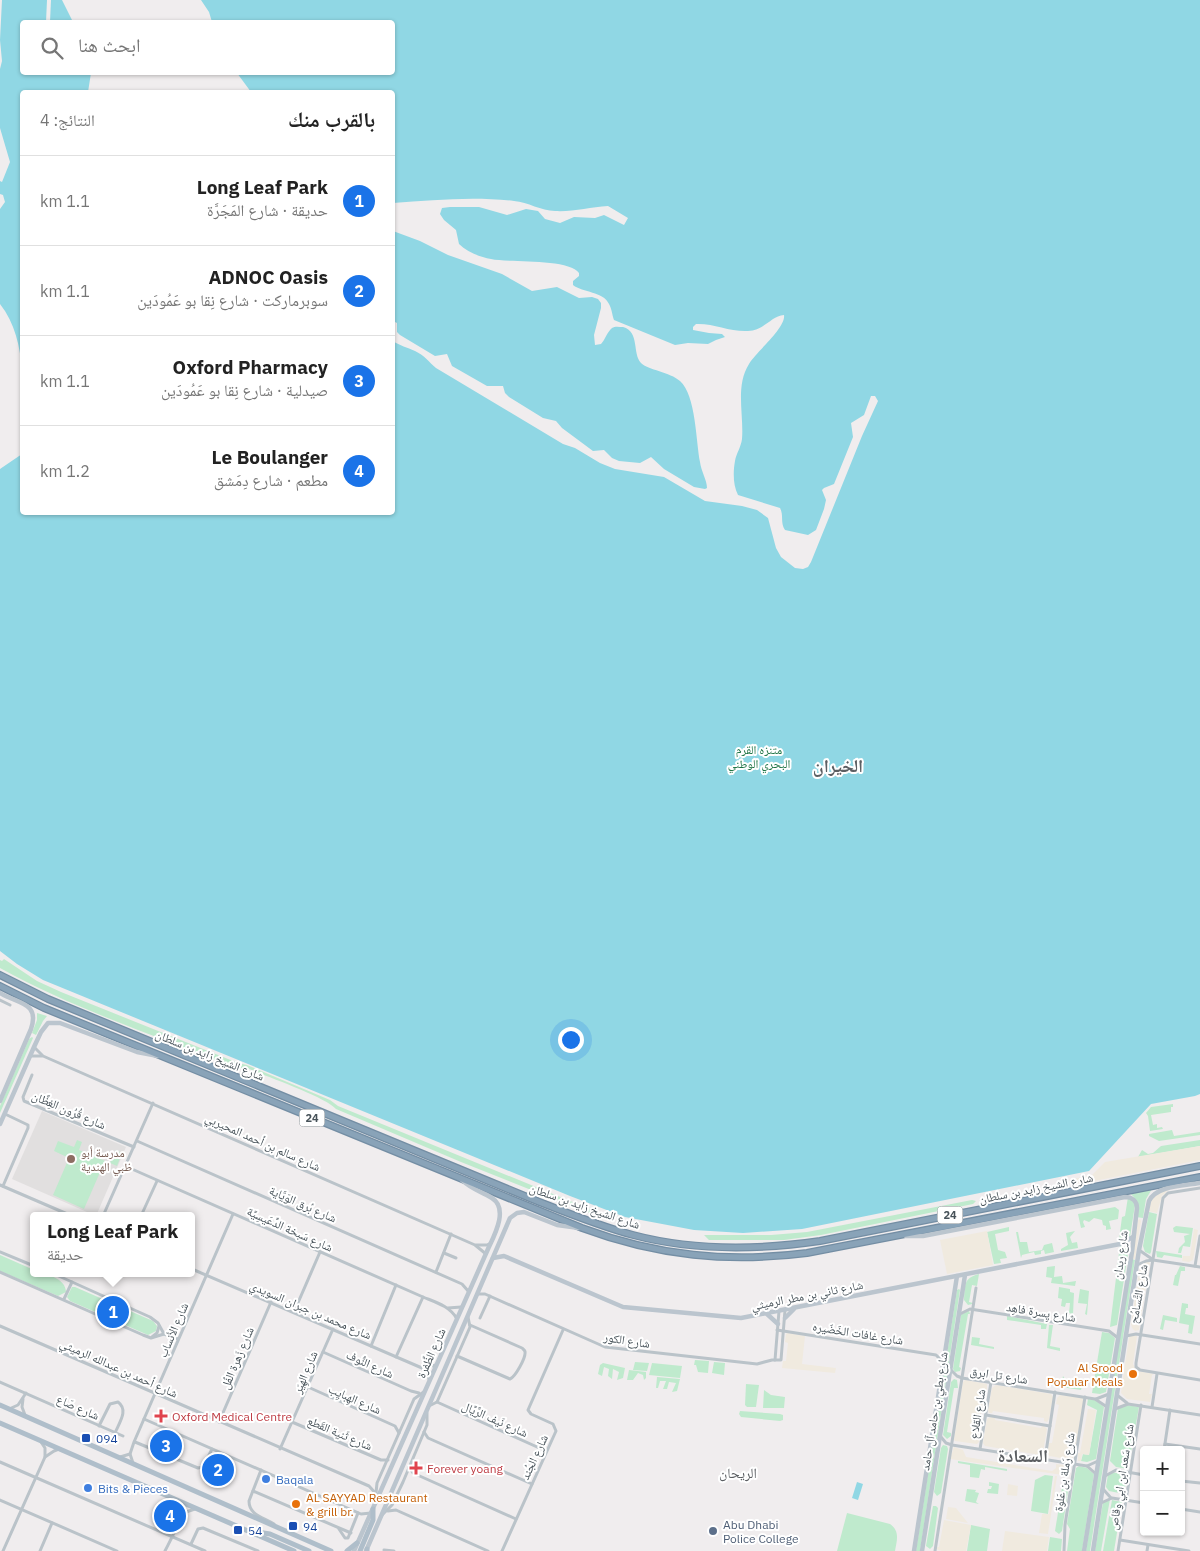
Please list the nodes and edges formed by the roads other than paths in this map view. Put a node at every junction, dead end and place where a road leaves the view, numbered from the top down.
1 (0, 975) edge
2 (0, 986) edge
3 (0, 993) edge
4 (0, 1000) edge
5 (10, 1005) dead end
6 (27, 1039) junction
7 (36, 1041) junction
8 (34, 1046) junction
9 (30, 1056) junction
10 (43, 1056) junction
11 (164, 1057) junction
12 (32, 1075) dead end
13 (3, 1089) edge
14 (0, 1099) edge
15 (153, 1103) junction
16 (4, 1114) junction
17 (0, 1124) edge
18 (137, 1140) junction
19 (134, 1147) junction
20 (125, 1166) junction
21 (1200, 1166) edge
22 (1200, 1177) edge
23 (460, 1179) junction
24 (157, 1181) junction
25 (1200, 1183) edge
26 (2, 1186) edge
27 (1200, 1188) edge
28 (63, 1212) edge
29 (105, 1212) edge
30 (143, 1212) edge
31 (233, 1214) junction
32 (1135, 1221) junction
33 (1145, 1222) junction
34 (497, 1225) junction
35 (506, 1228) junction
36 (582, 1228) junction
37 (451, 1234) junction
38 (899, 1235) junction
39 (1200, 1236) edge
40 (1134, 1237) junction
41 (491, 1243) junction
42 (498, 1244) junction
43 (1120, 1244) junction
44 (475, 1245) junction
45 (1139, 1250) junction
46 (0, 1252) edge
47 (320, 1252) junction
48 (1132, 1252) junction
49 (444, 1253) junction
50 (486, 1254) junction
51 (504, 1256) junction
52 (456, 1258) dead end
53 (493, 1258) junction
54 (1153, 1260) junction
55 (30, 1264) edge
56 (1137, 1265) junction
57 (1195, 1266) junction
58 (1200, 1267) edge
59 (195, 1270) edge
60 (0, 1272) edge
61 (436, 1272) junction
62 (974, 1273) junction
63 (965, 1275) junction
64 (206, 1276) junction
65 (957, 1276) junction
66 (61, 1277) edge
67 (945, 1279) junction
68 (474, 1281) junction
69 (72, 1282) junction
70 (462, 1284) junction
71 (396, 1285) junction
72 (964, 1286) junction
73 (480, 1288) junction
74 (976, 1288) dead end
75 (954, 1290) junction
76 (469, 1292) junction
77 (963, 1292) junction
78 (477, 1294) junction
79 (485, 1294) junction
80 (490, 1296) junction
81 (423, 1297) junction
82 (64, 1299) junction
83 (961, 1301) junction
84 (271, 1302) junction
85 (462, 1307) junction
86 (447, 1308) junction
87 (795, 1308) junction
88 (971, 1309) junction
89 (785, 1310) junction
90 (294, 1312) junction
91 (779, 1312) junction
92 (767, 1314) junction
93 (960, 1314) junction
94 (468, 1315) junction
95 (480, 1318) dead end
96 (784, 1318) junction
97 (457, 1319) junction
98 (778, 1324) junction
99 (159, 1325) junction
100 (470, 1325) junction
101 (0, 1326) edge
102 (1128, 1326) junction
103 (1119, 1327) junction
104 (333, 1329) junction
105 (563, 1330) junction
106 (777, 1330) junction
107 (784, 1330) junction
108 (1109, 1331) junction
109 (164, 1334) junction
110 (1138, 1334) junction
111 (1126, 1336) junction
112 (151, 1338) junction
113 (1118, 1338) junction
114 (178, 1339) junction
115 (1200, 1344) edge
116 (371, 1346) junction
117 (946, 1348) junction
118 (323, 1352) junction
119 (936, 1355) junction
120 (457, 1356) junction
121 (396, 1357) junction
122 (776, 1360) junction
123 (943, 1362) junction
124 (436, 1365) junction
125 (422, 1368) junction
126 (950, 1369) junction
127 (1157, 1374) junction
128 (960, 1377) junction
129 (430, 1380) junction
130 (1200, 1380) edge
131 (0, 1382) edge
132 (948, 1382) junction
133 (991, 1382) junction
134 (308, 1387) junction
135 (410, 1392) junction
136 (423, 1392) junction
137 (1055, 1392) junction
138 (26, 1393) junction
139 (155, 1393) junction
140 (1109, 1393) junction
141 (1117, 1395) junction
142 (1085, 1397) junction
143 (23, 1399) junction
144 (414, 1399) junction
145 (1095, 1399) junction
146 (437, 1402) junction
147 (1128, 1404) junction
148 (0, 1405) edge
149 (1141, 1405) junction
150 (1152, 1407) junction
151 (9, 1408) junction
152 (1107, 1408) junction
153 (427, 1409) junction
154 (1115, 1409) junction
155 (1170, 1410) junction
156 (986, 1415) junction
157 (1200, 1415) edge
158 (25, 1416) junction
159 (144, 1419) junction
160 (219, 1422) junction
161 (292, 1422) junction
162 (0, 1423) edge
163 (404, 1424) junction
164 (100, 1426) junction
165 (396, 1426) junction
166 (1050, 1426) junction
167 (424, 1432) junction
168 (115, 1433) junction
169 (399, 1433) junction
170 (123, 1436) dead end
171 (940, 1436) junction
172 (428, 1438) junction
173 (39, 1440) junction
174 (420, 1440) junction
175 (134, 1442) junction
176 (950, 1444) junction
177 (1165, 1444) joint
178 (60, 1449) junction
179 (212, 1449) junction
180 (280, 1449) junction
181 (980, 1449) junction
182 (938, 1450) junction
183 (1200, 1450) edge
184 (546, 1451) junction
185 (130, 1454) junction
186 (46, 1457) junction
187 (120, 1457) junction
188 (1044, 1459) junction
189 (380, 1460) junction
190 (388, 1460) junction
191 (1098, 1460) junction
192 (0, 1462) edge
193 (1107, 1462) junction
194 (133, 1463) junction
195 (1074, 1464) junction
196 (1087, 1466) junction
197 (409, 1467) junction
198 (384, 1468) junction
199 (261, 1470) junction
200 (1116, 1470) junction
201 (413, 1473) junction
202 (1131, 1473) junction
203 (1096, 1474) junction
204 (1140, 1474) edge
205 (406, 1475) junction
206 (1105, 1476) junction
207 (36, 1478) junction
208 (1185, 1481) edge
209 (377, 1483) junction
210 (532, 1484) junction
211 (1200, 1484) edge
212 (369, 1486) junction
213 (1103, 1489) junction
214 (253, 1491) junction
215 (377, 1495) junction
216 (1112, 1498) junction
217 (0, 1500) edge
218 (176, 1500) junction
219 (1126, 1500) junction
220 (394, 1501) junction
221 (1140, 1502) edge
222 (1100, 1504) junction
223 (196, 1508) junction
224 (22, 1510) junction
225 (396, 1510) junction
226 (1185, 1510) edge
227 (372, 1511) junction
228 (388, 1511) junction
229 (1200, 1512) edge
230 (360, 1514) junction
231 (381, 1515) junction
232 (179, 1518) junction
233 (516, 1519) junction
234 (367, 1522) junction
235 (52, 1523) junction
236 (276, 1526) junction
237 (339, 1529) junction
238 (249, 1530) junction
239 (294, 1533) junction
240 (351, 1533) junction
241 (172, 1537) junction
242 (1120, 1540) junction
243 (357, 1544) junction
244 (191, 1545) junction
245 (1148, 1545) junction
246 (301, 1548) junction
247 (922, 1548) edge
248 (367, 1550) edge
249 (384, 1550) edge
250 (927, 1550) edge
251 (3, 1551) edge
252 (40, 1551) edge
253 (117, 1551) edge
254 (166, 1551) edge
255 (205, 1551) edge
256 (258, 1551) edge
257 (294, 1551) edge
258 (309, 1551) edge
259 (331, 1551) edge
260 (347, 1551) edge
261 (354, 1551) edge
262 (360, 1551) edge
263 (394, 1551) edge
264 (488, 1551) edge
265 (502, 1551) edge
266 (914, 1551) edge
267 (934, 1551) edge
268 (1064, 1551) edge
269 (1084, 1551) edge
270 (1093, 1551) edge
271 (1118, 1551) edge
272 (1147, 1551) edge
273 (1189, 1551) edge

1 - 21 highway, شارع الشيخ زايد بن سلطان / 24
2 - 11 highway, شارع الشيخ زايد بن سلطان / 24
3 - 6 main road
4 - 5 street
6 - 7 main road
6 - 13 main road
7 - 8 main road
7 - 11 main road
8 - 9 main road
8 - 10 street, شارع سالم بن أحمد المحيربي
9 - 10 street, شارع سالم بن أحمد المحيربي
9 - 16 main road
10 - 15 street, شارع سالم بن أحمد المحيربي
11 - 23 highway, شارع الشيخ زايد بن سلطان / 24
12 - 19 street, شارع قُرُون الغِظَّان
13 - 14 main road
15 - 18 street
15 - 37 street, شارع سالم بن أحمد المحيربي
16 - 17 main road
16 - 26 street
18 - 19 street
18 - 61 street, شارع بُرق الوَيَّاية
19 - 20 street
20 - 24 street, شارع سَبخة الدِّعَيسِيَّة
20 - 29 street
22 - 38 highway, شارع الشيخ زايد بن سلطان / 24
23 - 34 main road, شارع الظَّفرة
23 - 36 highway, شارع الشيخ زايد بن سلطان / 24
24 - 30 street
24 - 31 street, شارع سَبخة الدِّعَيسِيَّة
25 - 33 main road, شارع ربدان
26 - 28 street
27 - 54 street, شارع التَّسامُح
31 - 47 street, شارع سَبخة الدِّعَيسِيَّة
31 - 64 street, شارع الأنساب
32 - 33 main road
32 - 38 main road, شارع ربدان
32 - 40 main road, شارع ربدان
33 - 45 main road, شارع ربدان
34 - 35 main road
34 - 41 main road, شارع الظَّفرة
35 - 36 main road, شارع الظَّفرة
35 - 42 main road, شارع الظَّفرة
36 - 38 highway, شارع الشيخ زايد بن سلطان / 24
37 - 44 street, شارع سالم بن أحمد المحيربي
37 - 49 street
39 - 57 street
40 - 43 main road, شارع ثاني بن مطر الرميثي
40 - 48 main road, شارع ربدان
41 - 44 street
41 - 50 main road, شارع الظَّفرة
42 - 51 main road
42 - 53 main road, شارع الظَّفرة
43 - 48 main road
43 - 62 main road, شارع ثاني بن مطر الرميثي
44 - 50 street, شارع سالم بن أحمد المحيربي
45 - 54 street
45 - 56 main road, شارع ربدان
46 - 55 street
47 - 71 street, شارع سَبخة الدِّعَيسِيَّة
47 - 90 street
48 - 103 main road, شارع ربدان
49 - 52 street
49 - 61 street
50 - 68 main road, شارع الظَّفرة
51 - 53 main road
51 - 92 main road, شارع ثاني بن مطر الرميثي
53 - 73 main road, شارع الظَّفرة
54 - 56 street
54 - 57 street
54 - 110 street, شارع التَّسامُح
56 - 102 main road, شارع ربدان
57 - 58 street
59 - 64 street, شارع محمد بن جبران السويدي
60 - 82 street
61 - 70 street, شارع بُرق الوَيَّاية
62 - 63 main road, شارع ثاني بن مطر الرميثي
62 - 72 main road
63 - 65 main road, شارع ثاني بن مطر الرميثي
63 - 72 main road, شارع بطي بن حامد آل حامد
64 - 84 street, شارع محمد بن جبران السويدي
64 - 114 street, شارع الأنساب
65 - 67 main road, شارع ثاني بن مطر الرميثي
65 - 75 main road, شارع بطي بن حامد آل حامد
66 - 69 street
67 - 75 main road
67 - 87 main road, شارع ثاني بن مطر الرميثي
68 - 70 street
68 - 76 main road, شارع الظَّفرة
69 - 82 street
69 - 99 street
70 - 76 street, شارع بُرق الوَيَّاية
71 - 81 street, شارع سَبخة الدِّعَيسِيَّة
71 - 116 street
72 - 77 main road, شارع بطي بن حامد آل حامد
73 - 78 main road, شارع الظَّفرة
73 - 79 street, شارع الكور
74 - 88 street
75 - 77 main road
75 - 117 main road, شارع بطي بن حامد آل حامد
76 - 85 main road, شارع الظَّفرة
77 - 83 main road, شارع بطي بن حامد آل حامد
78 - 79 street, شارع الكور
78 - 94 main road, شارع الظَّفرة
79 - 80 street, شارع الكور
80 - 95 street
80 - 105 street, شارع الكور
81 - 86 street, شارع سَبخة الدِّعَيسِيَّة
81 - 121 street
82 - 112 street
83 - 88 street
83 - 93 main road, شارع بطي بن حامد آل حامد
84 - 90 street, شارع محمد بن جبران السويدي
84 - 160 street, شارع زَهرة الفُل
85 - 86 street, شارع سَبخة الدِّعَيسِيَّة
85 - 97 main road, شارع الظَّفرة
86 - 97 street, شارع سَبخة الدِّعَيسِيَّة
87 - 89 main road, شارع ثاني بن مطر الرميثي
87 - 96 main road
88 - 93 street
88 - 108 street, شارع يِسرة فاهِد
88 - 128 street
89 - 91 main road, شارع ثاني بن مطر الرميثي
89 - 96 street, شارع الكور
90 - 104 street, شارع محمد بن جبران السويدي
91 - 92 main road, شارع ثاني بن مطر الرميثي
91 - 98 street
92 - 98 main road
93 - 126 main road, شارع بطي بن حامد آل حامد
94 - 100 street
94 - 153 main road, شارع الظَّفرة
96 - 107 street, شارع الكور
97 - 124 main road, شارع الظَّفرة
98 - 106 street
99 - 109 street
99 - 112 street
100 - 120 street, شارع الظَّفرة
100 - 120 street
101 - 139 street, شارع أحمد بن عبدالله الرميثي
102 - 110 street
102 - 111 main road, شارع ربدان
103 - 108 street
103 - 113 main road, شارع ربدان
104 - 116 street, شارع محمد بن جبران السويدي
104 - 118 street, شارع الهِيَر
105 - 122 street, شارع الكور
105 - 184 street, شارع الجُند
106 - 107 street, شارع غافات الخَضَيره
106 - 122 street
107 - 119 street, شارع غافات الخَضَيره
107 - 122 street, شارع الكور
108 - 113 street, شارع يِسرة فاهِد
109 - 112 street
109 - 114 street
110 - 111 street
110 - 115 street
110 - 127 street, شارع التَّسامُح
111 - 141 main road, شارع ربدان
113 - 140 main road, شارع ربدان
114 - 139 street, شارع الأنساب
116 - 121 street, شارع محمد بن جبران السويدي
117 - 119 street
117 - 123 main road, شارع بطي بن حامد آل حامد
118 - 134 street, شارع الهِيَر
118 - 135 street, شارع النُّوف
119 - 123 street
120 - 146 street, شارع الظَّفرة
121 - 125 street, شارع محمد بن جبران السويدي
123 - 266 main road, شارع بطي بن حامد آل حامد
124 - 125 street
124 - 129 main road, شارع الظَّفرة
125 - 129 street
126 - 128 street, شارع تل ابرق
126 - 132 main road, شارع بطي بن حامد آل حامد
127 - 130 street, شارع التَّسامُح
127 - 150 street
128 - 132 street, شارع تل ابرق
128 - 133 street, شارع تل ابرق
128 - 176 street
129 - 136 main road, شارع الظَّفرة
131 - 138 street, شارع صَاع
132 - 171 main road, شارع بطي بن حامد آل حامد
133 - 137 street, شارع تل ابرق
133 - 156 street, شارع القِلاع
134 - 161 street, شارع الهِيَر
134 - 165 street, شارع الهِبايِب
135 - 136 street, شارع النُّوف
135 - 144 street
136 - 144 street
136 - 215 main road, شارع الظَّفرة
137 - 142 street, شارع تل ابرق
137 - 166 street
138 - 143 street
138 - 164 street, شارع صَاع
139 - 159 street, شارع الأنساب
139 - 160 street, شارع أحمد بن عبدالله الرميثي
140 - 145 street
140 - 152 main road, شارع ربدان
141 - 147 street
141 - 154 main road, شارع ربدان
142 - 145 street, شارع تل ابرق
142 - 195 street, شارع رَملة بن عَلوة
143 - 151 street
143 - 158 street
144 - 163 street
145 - 152 street, شارع تل ابرق
146 - 153 street
146 - 184 street, شارع نَيف الرَّيَّال
147 - 149 street
147 - 154 street
148 - 151 main road
149 - 150 street
149 - 202 street, شارع سَعد ابن ابي وقاص
150 - 155 street
151 - 158 main road
152 - 191 main road, شارع ربدان
153 - 167 street, شارع الظَّفرة
153 - 231 main road, شارع الظَّفرة
154 - 193 main road, شارع ربدان
155 - 157 street
155 - 177 street
156 - 166 street
156 - 181 street, شارع القِلاع
158 - 187 main road
159 - 175 street, شارع الأنساب
159 - 179 street
160 - 180 street, شارع أحمد بن عبدالله الرميثي
161 - 180 street, شارع الهِيَر
161 - 189 street, شارع ثَنية القَطع
162 - 173 main road
163 - 165 street
163 - 169 street
164 - 168 street, شارع صَاع
164 - 168 street
165 - 169 street
166 - 188 street
167 - 172 street
167 - 174 street, شارع الظَّفرة
168 - 170 street, شارع صَاع
169 - 190 street
171 - 176 street
171 - 182 main road, شارع بطي بن حامد آل حامد
172 - 174 street
172 - 210 street
173 - 178 main road
173 - 186 street
174 - 197 street, شارع الظَّفرة
175 - 179 street
175 - 185 street, شارع الأنساب
176 - 181 street
176 - 182 street
176 - 267 street
177 - 183 street
178 - 186 street
178 - 218 main road
179 - 199 street
180 - 212 street, شارع أحمد بن عبدالله الرميثي
181 - 188 street
182 - 247 main road, شارع بطي بن حامد آل حامد
184 - 210 street, شارع الجُند
185 - 187 street
185 - 194 street
186 - 207 street
187 - 194 main road
188 - 195 street
189 - 190 street, شارع ثَنية القَطع
189 - 198 street, شارع ثَنية القَطع
190 - 198 street
191 - 196 street
191 - 203 main road, شارع ربدان
192 - 207 street
193 - 200 street
193 - 206 main road, شارع ربدان
194 - 236 main road
195 - 196 street
195 - 268 street, شارع رَملة بن عَلوة
196 - 203 street
197 - 201 street
197 - 205 street, شارع الظَّفرة
198 - 209 street
199 - 214 street
199 - 230 street
200 - 202 street
200 - 206 street
201 - 205 street
201 - 233 street
202 - 204 street
202 - 219 street, شارع سَعد ابن ابي وقاص
203 - 269 main road, شارع ربدان
205 - 220 street, شارع الظَّفرة
206 - 213 main road, شارع ربدان
207 - 224 street
207 - 241 street
208 - 211 street
209 - 212 street
209 - 215 street
210 - 233 street, شارع الجُند
212 - 215 street, شارع أحمد بن عبدالله الرميثي
213 - 216 street
213 - 222 main road, شارع ربدان
214 - 236 street
214 - 237 street
215 - 227 main road, شارع الظَّفرة
216 - 219 street
216 - 222 street
217 - 224 street
218 - 223 main road
218 - 232 street
219 - 221 street
219 - 242 street, شارع سَعد ابن ابي وقاص
220 - 225 street
220 - 228 street, شارع الظَّفرة
222 - 270 main road, شارع ربدان
223 - 232 street
223 - 238 main road
224 - 235 street
224 - 251 street
225 - 228 street
225 - 264 street
226 - 229 street
227 - 230 street
227 - 234 main road, شارع الظَّفرة
227 - 262 main road
228 - 231 street, شارع الظَّفرة
230 - 234 street
230 - 240 street
231 - 248 main road, شارع الظَّفرة
232 - 241 street
233 - 265 street, شارع الجُند
234 - 243 main road, شارع الظَّفرة
235 - 252 street
235 - 253 street
236 - 239 main road
237 - 240 street
237 - 240 street
238 - 246 main road
238 - 257 main road
239 - 246 main road
239 - 259 main road
241 - 244 street
241 - 254 street
242 - 245 street
242 - 271 street, شارع سَعد ابن ابي وقاص
243 - 260 main road
243 - 261 main road, شارع الظَّفرة
244 - 255 street
244 - 256 street
245 - 272 street
245 - 273 street
246 - 258 main road
247 - 250 street
249 - 263 street

